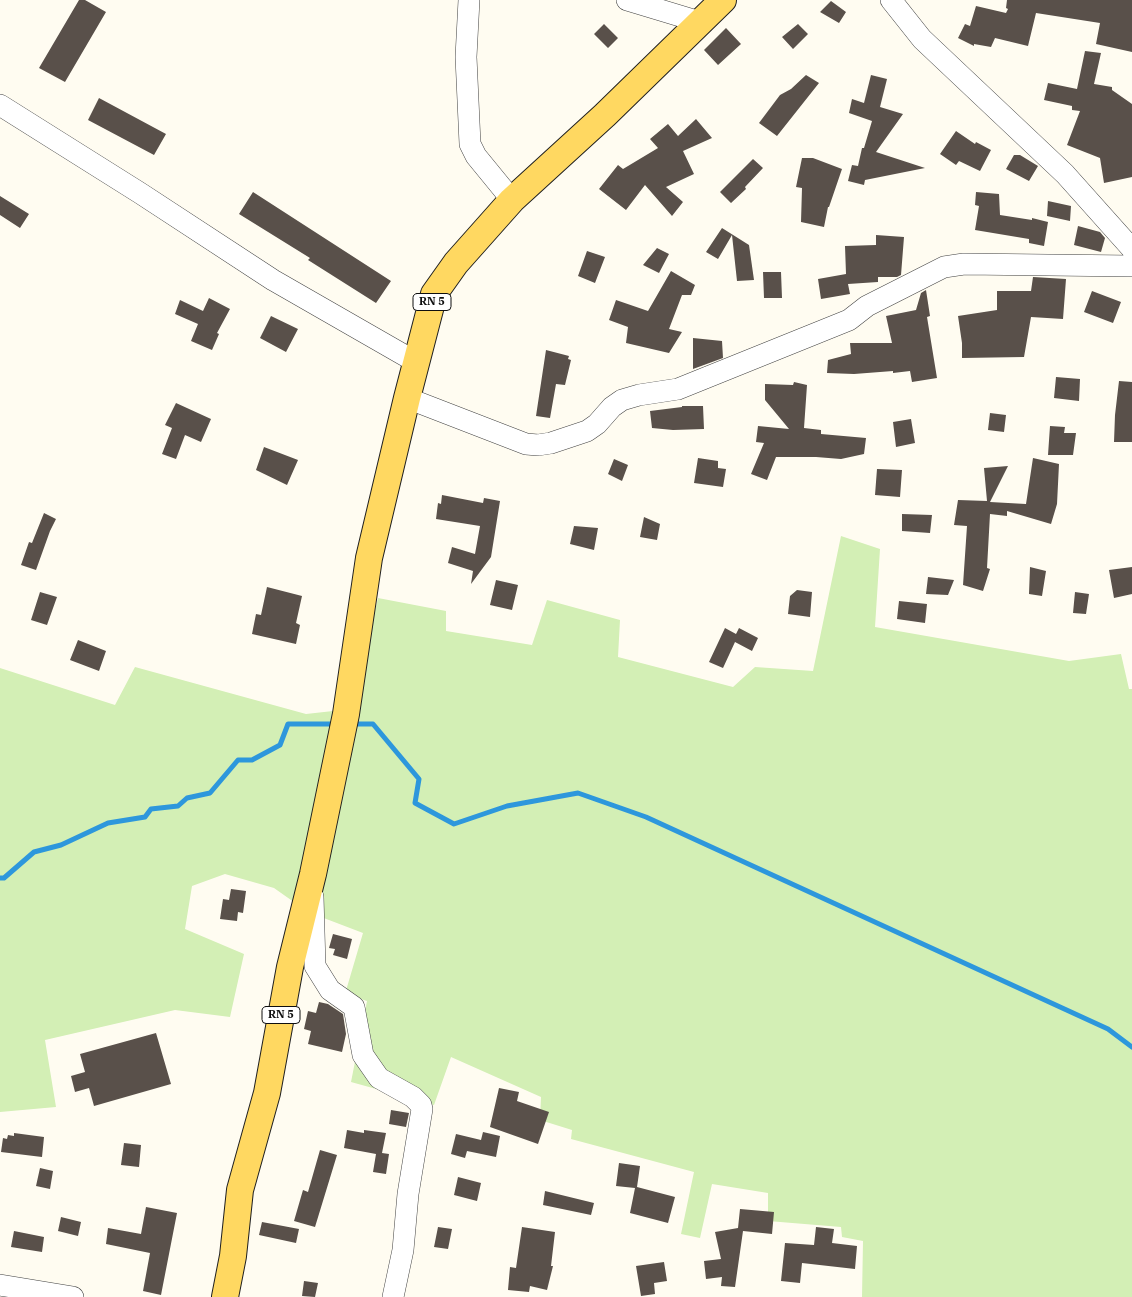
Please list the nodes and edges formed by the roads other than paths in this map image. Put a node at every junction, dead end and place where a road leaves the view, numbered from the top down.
1 (469, 0) edge
2 (627, 0) edge
3 (723, 0) edge
4 (891, 0) edge
5 (700, 22) junction
6 (0, 106) edge
7 (512, 200) junction
8 (1132, 248) edge
9 (1132, 266) edge
10 (416, 362) junction
11 (406, 398) junction
12 (313, 874) junction
13 (0, 1285) edge
14 (73, 1297) edge
15 (225, 1297) edge
16 (393, 1297) edge

1 - 7 street
2 - 5 street
3 - 5 main road, RN 5
4 - 8 street
5 - 7 main road, RN 5
6 - 10 street
7 - 10 main road, RN 5
9 - 11 street
10 - 11 main road, RN 5
11 - 12 main road, RN 5
12 - 15 main road, RN 5
12 - 16 street
13 - 14 street

